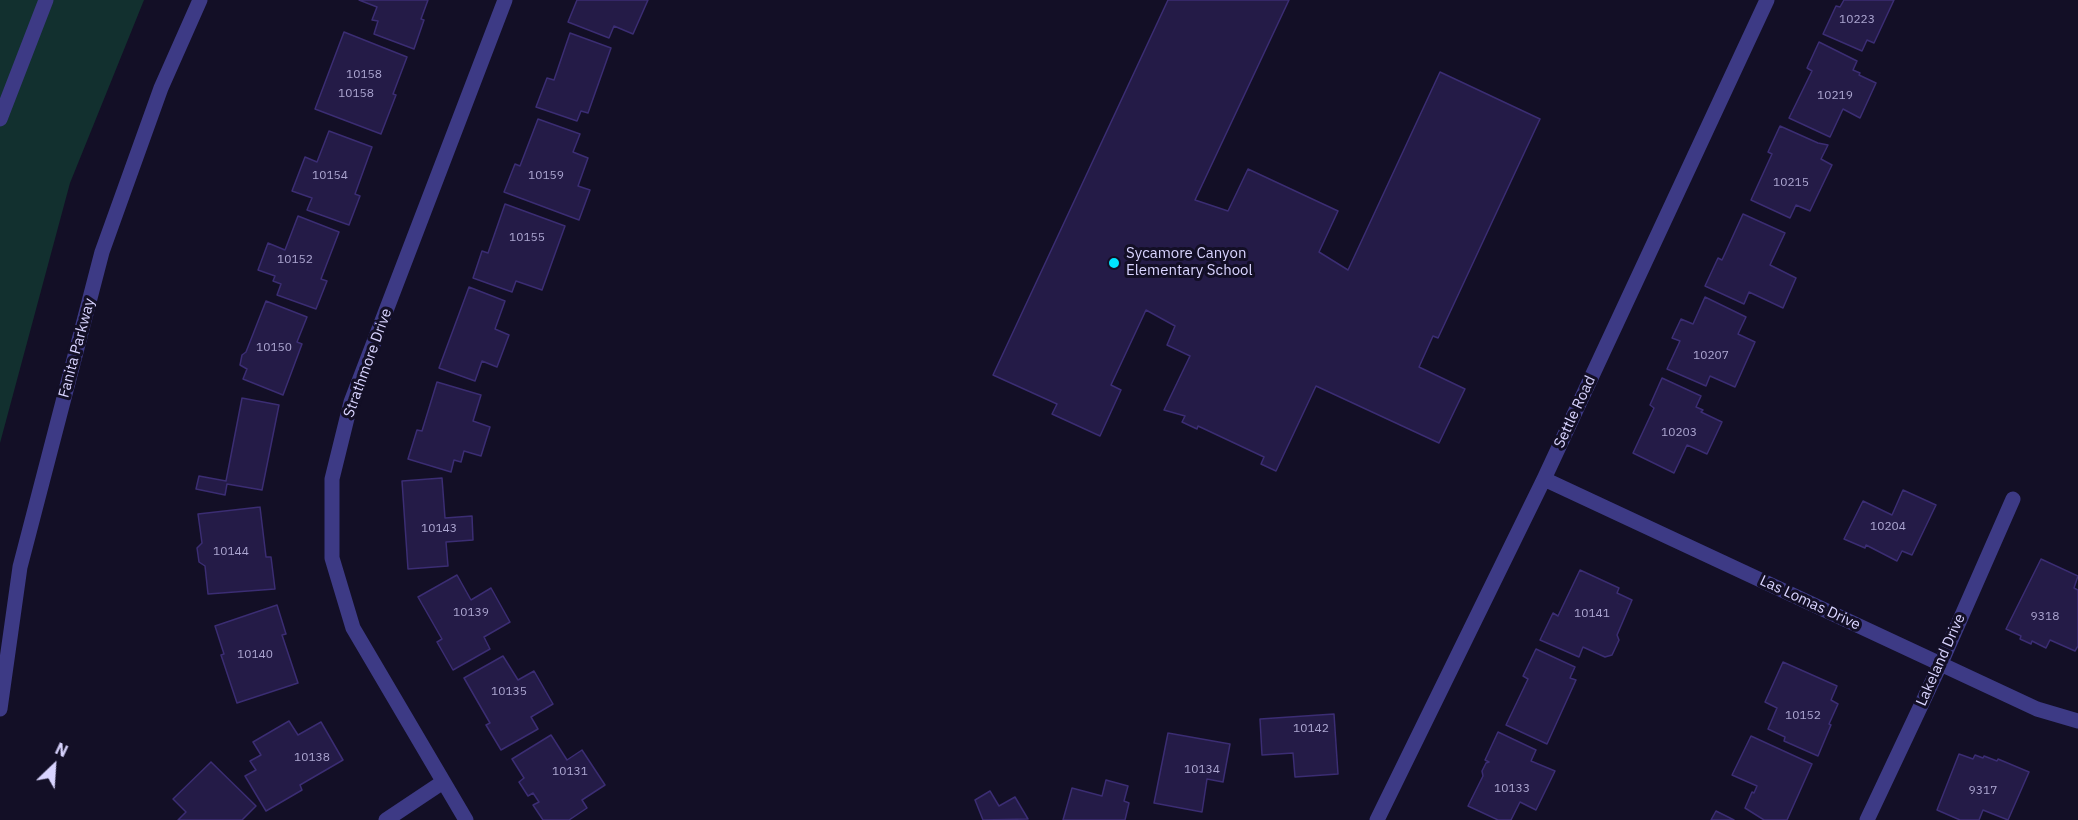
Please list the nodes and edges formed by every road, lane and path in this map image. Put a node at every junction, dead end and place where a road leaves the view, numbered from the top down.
1 (46, 0) edge
2 (200, 0) edge
3 (505, 0) edge
4 (1767, 0) edge
5 (0, 119) edge
6 (1544, 479) junction
7 (2013, 499) dead end
8 (1941, 663) junction
9 (0, 709) edge
10 (2078, 721) edge
11 (443, 782) junction
12 (386, 820) edge
13 (466, 820) edge
14 (1377, 820) edge
15 (1867, 820) edge

1 - 5 street
2 - 9 street, Fanita Parkway
3 - 11 street, Strathmore Drive
4 - 6 street, Settle Road
6 - 8 street, Las Lomas Drive
6 - 14 street, Settle Road
7 - 8 street, Lakeland Drive
8 - 10 street, Las Lomas Drive
8 - 15 street, Lakeland Drive
11 - 12 street
11 - 13 street, Strathmore Drive

